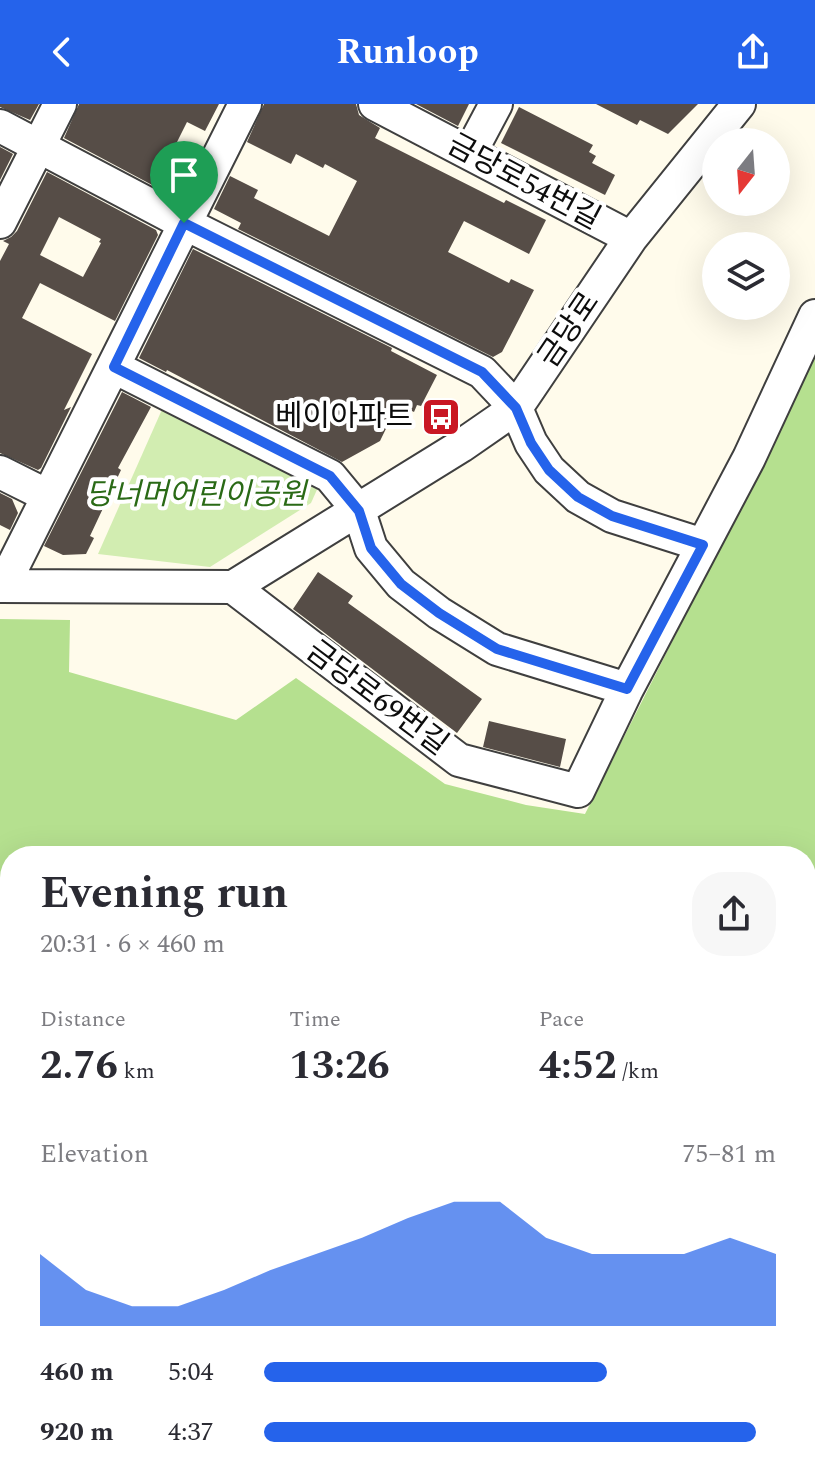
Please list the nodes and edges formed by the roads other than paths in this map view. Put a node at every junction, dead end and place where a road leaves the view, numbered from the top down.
1 (60, 104) edge
2 (245, 104) edge
3 (375, 104) edge
4 (496, 104) edge
5 (739, 104) edge
6 (0, 126) edge
7 (39, 146) junction
8 (470, 153) junction
9 (0, 222) edge
10 (184, 223) junction
11 (631, 238) junction
12 (815, 316) edge
13 (114, 367) junction
14 (516, 408) junction
15 (0, 472) edge
16 (46, 495) junction
17 (359, 511) junction
18 (703, 545) junction
19 (1, 586) edge
20 (233, 587) junction
21 (627, 689) junction

1 - 7 street
2 - 10 street
3 - 8 street, 금당로54번길
4 - 8 street
5 - 11 street, 금당로
6 - 7 street
7 - 9 street
7 - 10 street
8 - 11 street, 금당로54번길
10 - 13 street
10 - 14 street
11 - 14 street, 금당로
12 - 18 street, 금당로69번길
13 - 16 street
13 - 17 street
14 - 17 street, 금당로
14 - 18 street
15 - 16 street
16 - 19 street
17 - 20 street, 금당로
17 - 21 street
18 - 21 street, 금당로69번길
19 - 20 street
20 - 21 street, 금당로69번길

